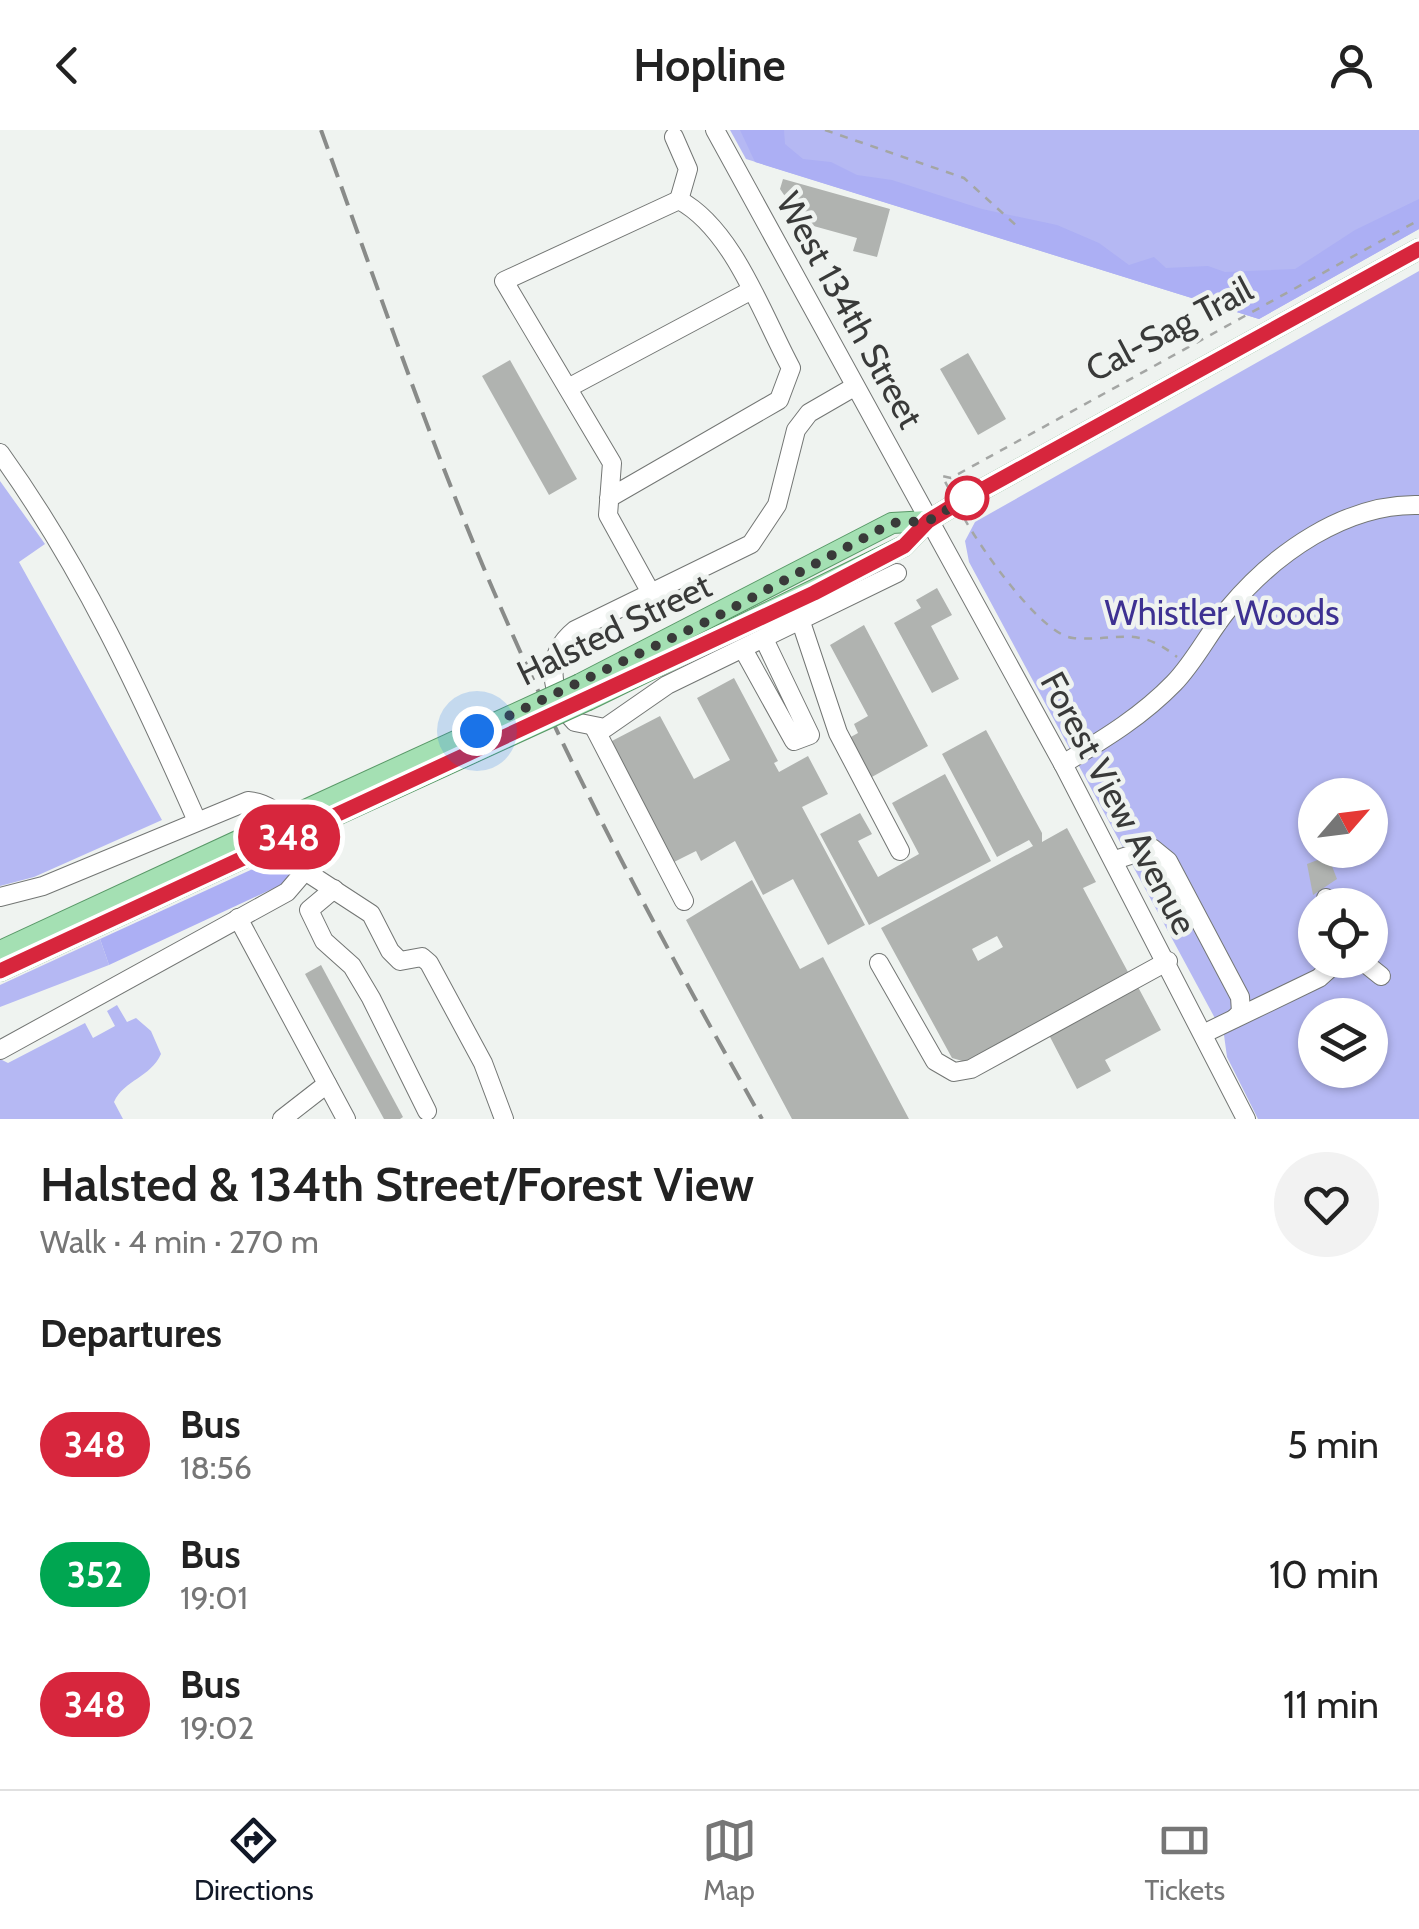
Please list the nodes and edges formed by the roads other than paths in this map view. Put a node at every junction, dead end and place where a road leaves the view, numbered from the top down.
1 (714, 130) edge
2 (674, 137) dead end
3 (679, 200) junction
4 (1419, 249) edge
5 (750, 291) junction
6 (854, 387) junction
7 (568, 388) junction
8 (0, 453) edge
9 (610, 498) junction
10 (1419, 506) edge
11 (928, 521) junction
12 (898, 573) dead end
13 (651, 593) junction
14 (801, 622) junction
15 (764, 639) junction
16 (743, 649) junction
17 (595, 729) junction
18 (1063, 764) junction
19 (196, 820) junction
20 (275, 834) junction
21 (900, 851) dead end
22 (1115, 860) junction
23 (305, 871) junction
24 (334, 889) junction
25 (288, 892) junction
26 (0, 897) edge
27 (684, 901) dead end
28 (309, 910) junction
29 (238, 918) junction
30 (0, 952) edge
31 (1168, 961) junction
32 (879, 963) dead end
33 (0, 972) edge
34 (1319, 978) edge
35 (1236, 1018) junction
36 (1206, 1032) junction
37 (0, 1050) edge
38 (327, 1084) junction
39 (428, 1111) dead end
40 (282, 1119) edge
41 (346, 1119) edge
42 (504, 1119) edge
43 (1246, 1119) edge

1 - 6 street, West 134th Street
2 - 3 street
3 - 5 street
3 - 7 street
4 - 11 main road, Halsted Street
5 - 7 street
5 - 9 street
6 - 11 street, West 134th Street
6 - 13 street
7 - 9 street
8 - 19 street
9 - 13 street
10 - 18 street
11 - 18 street, Forest View Avenue
11 - 20 main road, Halsted Street, bridge
12 - 14 street
13 - 17 street
14 - 15 street
14 - 21 street
15 - 16 street
15 - 16 street
16 - 17 street
17 - 27 street
18 - 22 street, Forest View Avenue
19 - 23 street
19 - 26 street
20 - 30 main road, Halsted Street
20 - 33 main road, Halsted Street
22 - 31 street, Forest View Avenue
22 - 35 street
23 - 24 street
23 - 25 street
24 - 28 street
24 - 42 street
25 - 28 street
25 - 29 street
28 - 39 street
29 - 37 street
29 - 38 street
31 - 32 street
31 - 36 street, Forest View Avenue
34 - 35 street
35 - 36 street
36 - 43 street, Forest View Avenue
38 - 40 street
38 - 41 street

